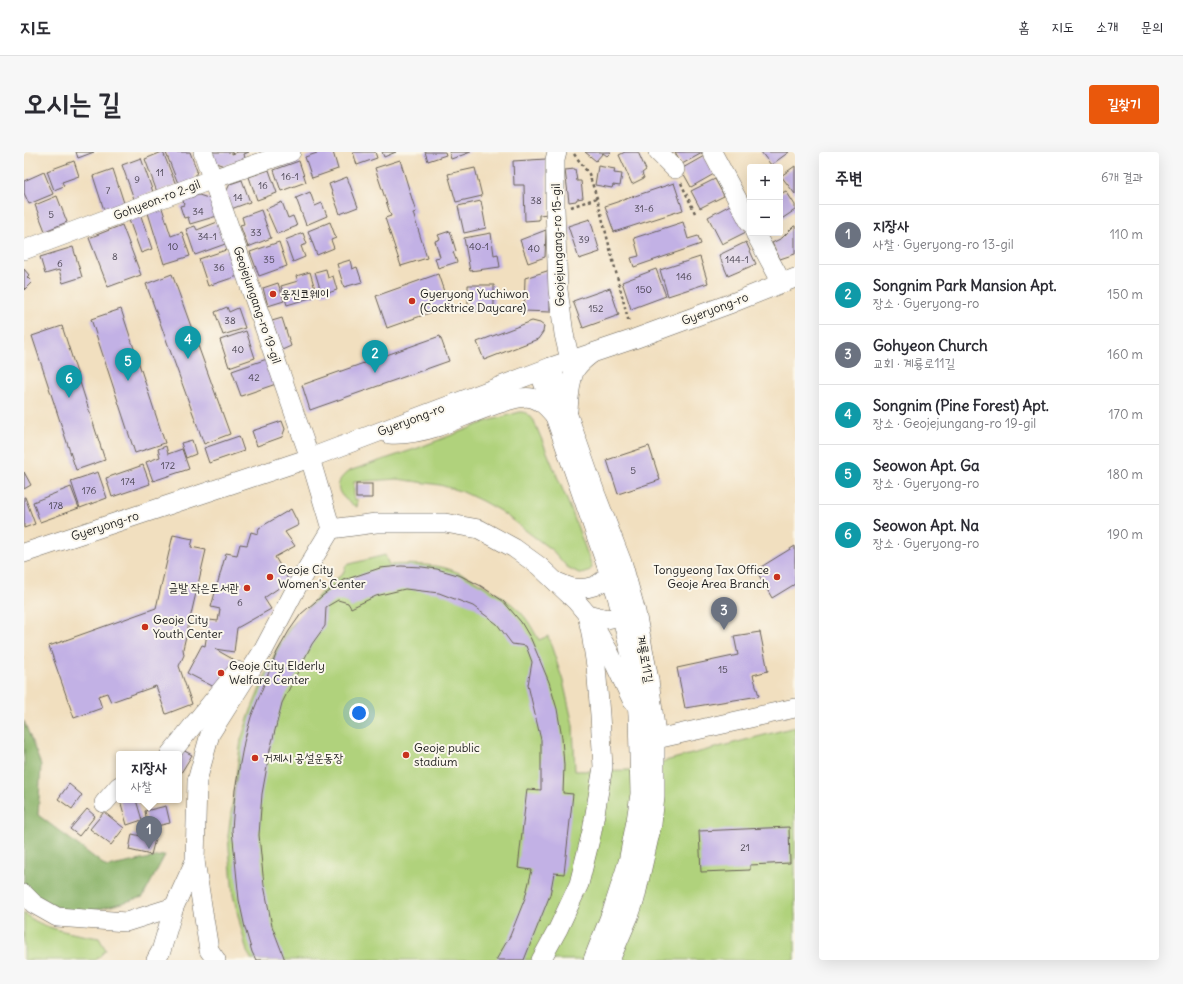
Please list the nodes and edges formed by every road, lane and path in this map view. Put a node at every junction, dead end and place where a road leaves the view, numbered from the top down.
1 (203, 152) edge
2 (290, 152) edge
3 (557, 152) edge
4 (573, 152) edge
5 (658, 152) edge
6 (712, 152) edge
7 (676, 169) joint
8 (213, 179) junction
9 (597, 198) junction
10 (555, 208) junction
11 (695, 213) dead end
12 (747, 217) edge
13 (757, 236) edge
14 (24, 250) edge
15 (788, 280) edge
16 (634, 339) junction
17 (592, 353) junction
18 (570, 360) junction
19 (545, 369) junction
20 (560, 414) junction
21 (375, 433) junction
22 (310, 458) junction
23 (331, 528) junction
24 (24, 553) edge
25 (609, 573) junction
26 (555, 581) junction
27 (587, 614) junction
28 (621, 616) junction
29 (264, 649) junction
30 (795, 708) edge
31 (638, 715) junction
32 (647, 741) junction
33 (172, 751) edge
34 (116, 789) edge
35 (104, 803) dead end
36 (195, 861) junction
37 (24, 894) edge
38 (174, 906) junction
39 (156, 960) edge
40 (216, 960) edge
41 (541, 960) edge
42 (593, 960) edge
43 (610, 960) edge

1 - 8 street, Geojejungang-ro 19-gil
2 - 8 street, Gohyeon-ro 2-gil
3 - 10 street, Geojejungang-ro 15-gil
4 - 9 path
5 - 7 street
6 - 12 street
7 - 11 path
8 - 14 street, Gohyeon-ro 2-gil
8 - 22 street, Geojejungang-ro 19-gil
9 - 10 path
9 - 16 path
10 - 18 street, Geojejungang-ro 15-gil
13 - 15 street
15 - 16 street, Gyeryong-ro
16 - 17 street, Gyeryong-ro
17 - 18 street, Gyeryong-ro
17 - 20 street
18 - 19 street, Gyeryong-ro
19 - 20 street, 계룡로11길
19 - 21 street, Gyeryong-ro
20 - 21 street
20 - 25 street, 계룡로11길
20 - 32 street, 계룡로11길
21 - 22 street, Gyeryong-ro
22 - 23 street, Geojejungang-ro 19-gil
22 - 24 street, Gyeryong-ro
23 - 26 street
23 - 29 street
25 - 26 street
25 - 28 street, 계룡로11길
26 - 27 street
27 - 28 street
27 - 31 street
27 - 41 street
28 - 31 street, 계룡로11길
29 - 33 street
29 - 36 street
30 - 32 street
31 - 32 street, 계룡로11길
32 - 42 street, 계룡로11길
32 - 43 street, 계룡로11길
34 - 35 street
36 - 38 street
36 - 40 street
37 - 38 street
38 - 39 street

